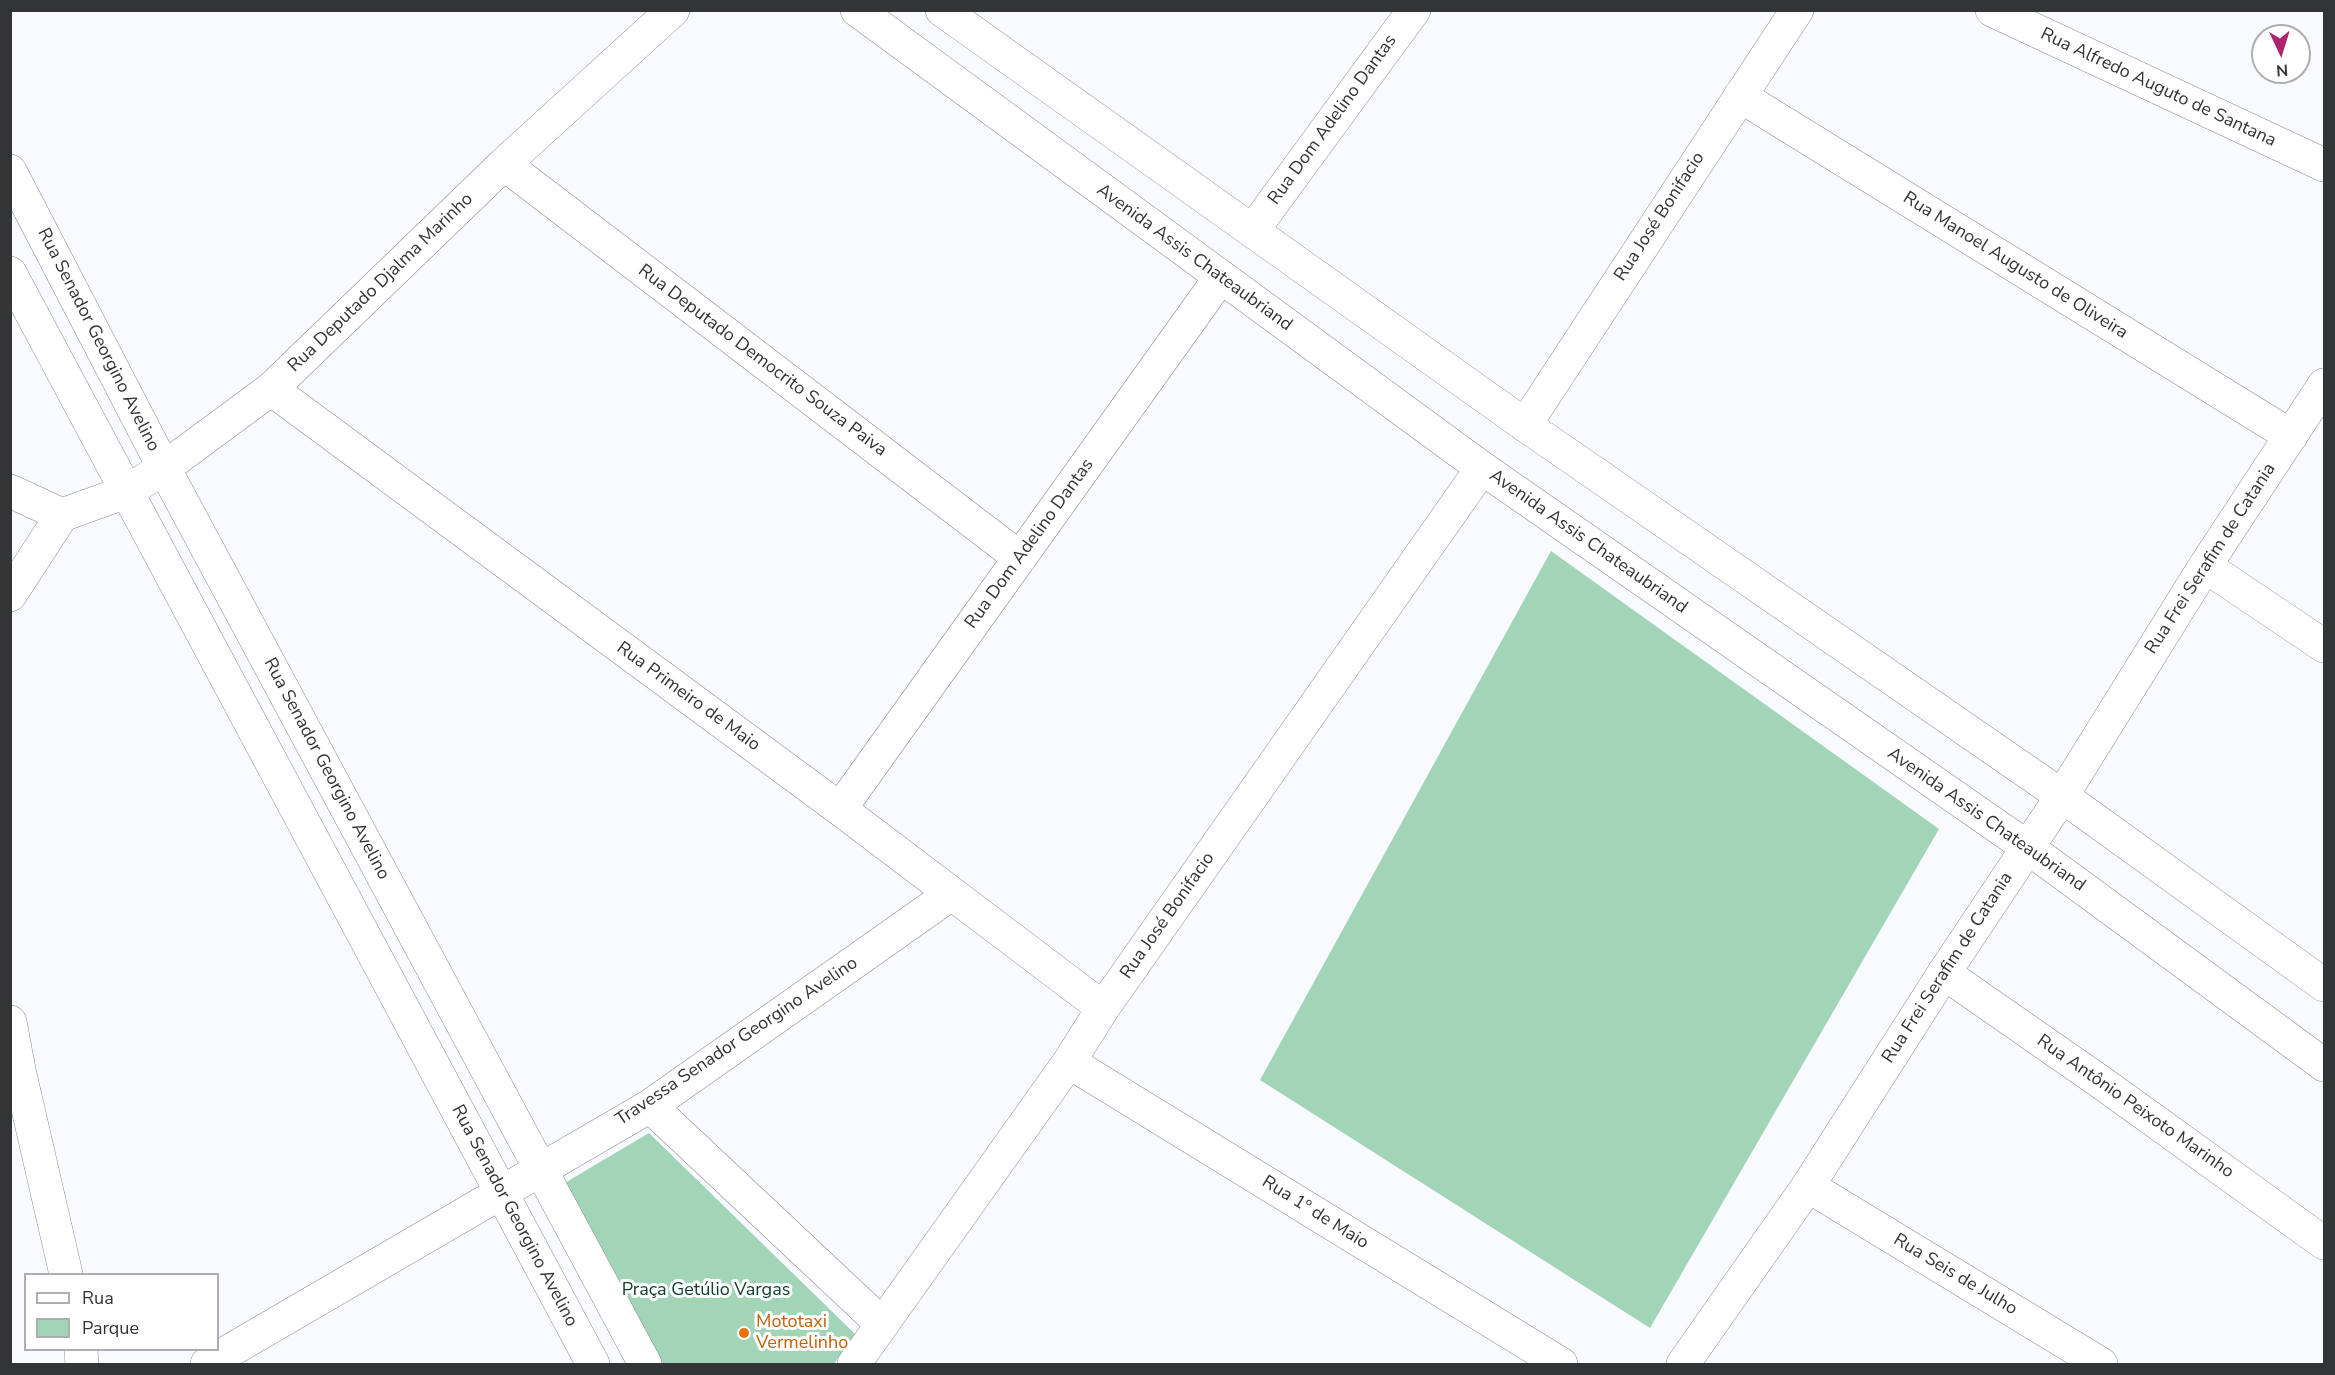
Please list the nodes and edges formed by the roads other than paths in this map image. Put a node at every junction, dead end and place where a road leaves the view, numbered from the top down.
1 (674, 10) edge
2 (858, 10) edge
3 (942, 10) edge
4 (1413, 10) edge
5 (1797, 10) edge
6 (1992, 10) edge
7 (1740, 96) junction
8 (504, 164) junction
9 (2325, 165) edge
10 (10, 171) edge
11 (1253, 230) junction
12 (10, 273) edge
13 (1220, 278) junction
14 (2325, 385) edge
15 (271, 389) junction
16 (1525, 425) junction
17 (2291, 436) junction
18 (164, 468) junction
19 (1482, 468) junction
20 (10, 491) edge
21 (126, 492) junction
22 (62, 515) junction
23 (1020, 558) junction
24 (2205, 566) junction
25 (10, 595) edge
26 (2325, 646) edge
27 (2062, 796) junction
28 (840, 809) junction
29 (2027, 847) junction
30 (951, 894) junction
31 (1944, 973) junction
32 (2325, 985) edge
33 (1103, 1008) junction
34 (10, 1022) edge
35 (1069, 1062) junction
36 (2325, 1065) edge
37 (15, 1074) edge
38 (650, 1106) junction
39 (542, 1169) junction
40 (1808, 1186) junction
41 (501, 1192) junction
42 (2325, 1243) edge
43 (65, 1273) edge
44 (882, 1324) junction
45 (207, 1365) edge
46 (593, 1365) edge
47 (645, 1365) edge
48 (854, 1365) edge
49 (1561, 1365) edge
50 (1683, 1365) edge
51 (2101, 1365) edge

1 - 8 street, Rua Deputado Djalma Marinho
2 - 13 street, Avenida Assis Chateaubriand
3 - 11 street
4 - 11 street, Rua Dom Adelino Dantas
5 - 7 street, Rua José Bonifacio
6 - 9 street, Rua Alfredo Auguto de Santana
7 - 16 street, Rua José Bonifacio
7 - 17 street, Rua Manoel Augusto de Oliveira
8 - 15 street, Rua Deputado Djalma Marinho
8 - 23 street, Rua Deputado Democrito Souza Paiva
10 - 18 street, Rua Senador Georgino Avelino
11 - 16 street
12 - 21 street, Rua Senador Georgino Avelino
13 - 19 street, Avenida Assis Chateaubriand
13 - 23 street, Rua Dom Adelino Dantas
14 - 17 street, Rua Frei Serafim de Catania
15 - 18 street, Rua Deputado Djalma Marinho
15 - 28 street, Rua Primeiro de Maio
16 - 27 street
17 - 24 street, Rua Frei Serafim de Catania
18 - 21 street, Rua Deputado Djalma Marinho
18 - 39 street, Rua Senador Georgino Avelino
19 - 29 street, Avenida Assis Chateaubriand
19 - 33 street, Rua José Bonifacio
20 - 22 street
21 - 22 street, Rua Deputado Djalma Marinho
21 - 41 street, Rua Senador Georgino Avelino
22 - 25 street
23 - 28 street, Rua Dom Adelino Dantas
24 - 26 street
24 - 27 street, Rua Frei Serafim de Catania
27 - 29 street, Rua Frei Serafim de Catania
27 - 32 street
28 - 30 street, Rua Primeiro de Maio
29 - 31 street, Rua Frei Serafim de Catania
29 - 36 street, Avenida Assis Chateaubriand
30 - 33 street, Rua Primeiro de Maio
30 - 38 street, Travessa Senador Georgino Avelino
31 - 40 street, Rua Frei Serafim de Catania
31 - 42 street, Rua Antônio Peixoto Marinho
33 - 35 street, Rua José Bonifacio
34 - 37 street
35 - 44 street, Rua José Bonifacio
35 - 49 street, Rua 1º de Maio
37 - 43 street
38 - 39 street, Travessa Senador Georgino Avelino
38 - 44 street
39 - 41 street, Travessa Senador Georgino Avelino
39 - 47 street, Rua Senador Georgino Avelino
40 - 50 street, Rua Frei Serafim de Catania
40 - 51 street, Rua Seis de Julho
41 - 45 street, Travessa Senador Georgino Avelino
41 - 46 street, Rua Senador Georgino Avelino
44 - 48 street, Rua José Bonifacio

